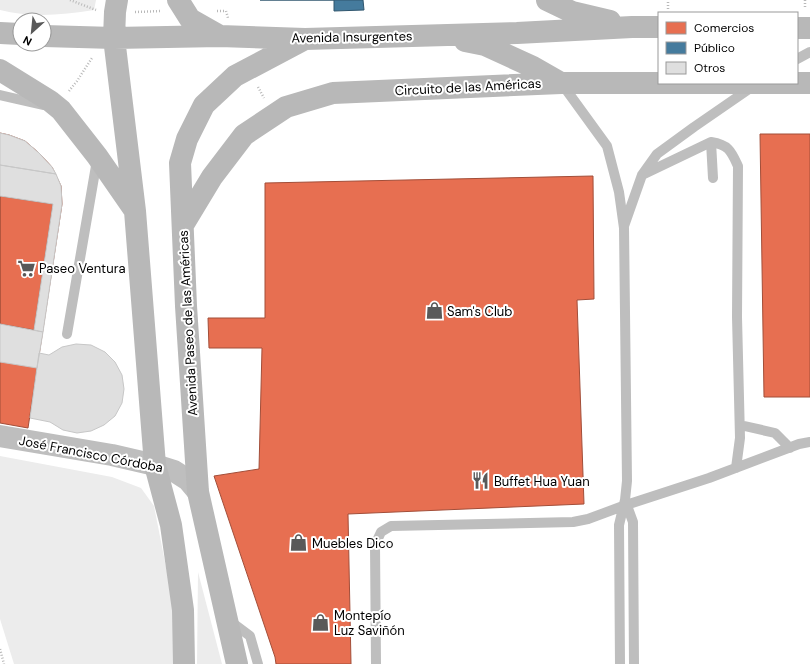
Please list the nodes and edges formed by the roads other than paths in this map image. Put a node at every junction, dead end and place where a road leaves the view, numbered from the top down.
1 (178, 0) edge
2 (547, 0) edge
3 (108, 7) edge
4 (632, 27) junction
5 (658, 27) edge
6 (798, 28) edge
7 (810, 28) edge
8 (0, 33) edge
9 (12, 34) edge
10 (434, 35) junction
11 (52, 36) edge
12 (220, 36) junction
13 (114, 38) junction
14 (305, 39) junction
15 (810, 52) edge
16 (798, 58) edge
17 (0, 70) edge
18 (561, 83) junction
19 (658, 83) edge
20 (798, 83) edge
21 (810, 83) edge
22 (756, 84) edge
23 (0, 95) edge
24 (59, 108) junction
25 (711, 142) junction
26 (97, 156) junction
27 (642, 175) junction
28 (713, 178) dead end
29 (135, 211) junction
30 (183, 225) junction
31 (624, 228) junction
32 (67, 334) dead end
33 (740, 426) junction
34 (0, 436) edge
35 (810, 442) edge
36 (790, 448) junction
37 (155, 465) junction
38 (736, 468) junction
39 (198, 492) junction
40 (625, 503) junction
41 (227, 619) junction
42 (184, 664) edge
43 (237, 664) edge
44 (258, 664) edge
45 (376, 664) edge
46 (620, 664) edge
47 (634, 664) edge

1 - 12 main road
2 - 4 main road
3 - 13 main road
4 - 5 main road, Avenida Insurgentes
4 - 10 main road, Avenida Insurgentes
6 - 7 main road
8 - 9 main road
10 - 14 main road, Avenida Insurgentes
10 - 18 main road
11 - 13 main road, Avenida Insurgentes
12 - 13 main road, Avenida Insurgentes
12 - 14 main road, Avenida Insurgentes
13 - 29 main road
14 - 30 main road, Avenida Paseo de las Américas
15 - 16 lane
17 - 24 main road
18 - 19 main road, Circuito de las Américas
18 - 30 main road, Circuito de las Américas
18 - 31 lane
20 - 21 main road, Circuito de las Américas
22 - 27 lane
23 - 24 lane
24 - 26 main road
25 - 27 lane
25 - 28 lane
25 - 33 lane
26 - 29 main road
26 - 32 lane
27 - 31 lane
29 - 37 main road
30 - 39 main road, Avenida Paseo de las Américas
31 - 40 lane
33 - 36 lane
33 - 38 lane
34 - 37 street, José Francisco Córdoba
35 - 36 lane
36 - 38 lane
37 - 39 street, José Francisco Córdoba
37 - 42 main road
38 - 40 lane
39 - 41 main road, Avenida Paseo de las Américas
40 - 45 lane
40 - 46 lane
40 - 47 lane
41 - 43 main road, Avenida Paseo de las Américas
41 - 44 lane

